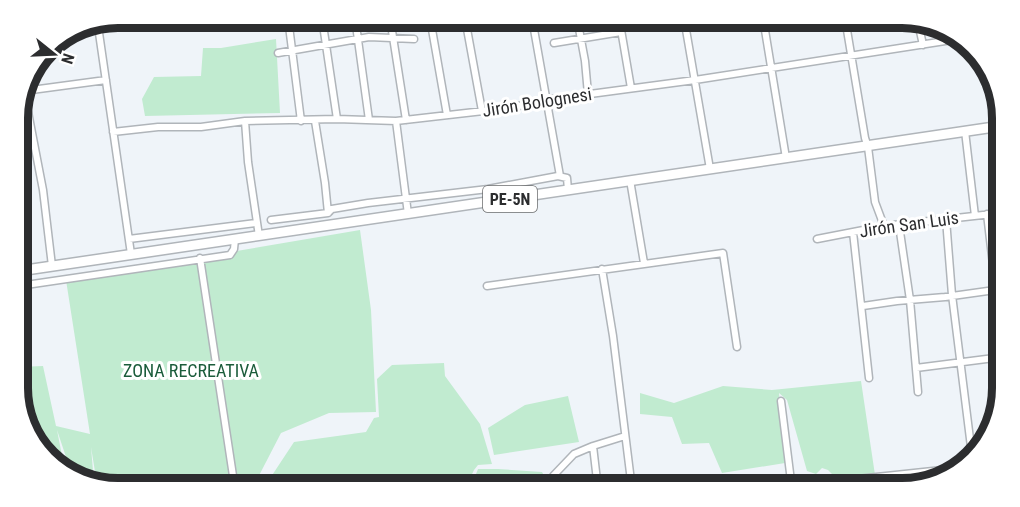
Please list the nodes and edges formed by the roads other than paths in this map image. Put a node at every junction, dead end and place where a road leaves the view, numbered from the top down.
1 (289, 28) edge
2 (323, 28) edge
3 (356, 28) edge
4 (392, 28) edge
5 (432, 28) edge
6 (466, 28) edge
7 (534, 28) edge
8 (580, 28) edge
9 (620, 28) edge
10 (686, 28) edge
11 (765, 28) edge
12 (846, 28) edge
13 (920, 30) edge
14 (99, 31) edge
15 (621, 32) junction
16 (393, 37) junction
17 (581, 38) junction
18 (358, 39) junction
19 (414, 39) dead end
20 (946, 41) edge
21 (554, 43) dead end
22 (326, 45) junction
23 (923, 45) junction
24 (292, 51) junction
25 (278, 53) dead end
26 (851, 57) junction
27 (772, 68) junction
28 (106, 80) junction
29 (695, 80) junction
30 (630, 88) junction
31 (34, 90) edge
32 (588, 94) junction
33 (545, 100) junction
34 (482, 111) junction
35 (447, 115) junction
36 (29, 117) edge
37 (337, 120) junction
38 (369, 120) junction
39 (406, 120) junction
40 (301, 121) junction
41 (315, 121) junction
42 (396, 121) junction
43 (245, 122) junction
44 (992, 127) edge
45 (965, 131) junction
46 (113, 132) junction
47 (868, 147) junction
48 (786, 158) junction
49 (710, 169) junction
50 (560, 176) junction
51 (630, 180) junction
52 (568, 190) junction
53 (405, 200) junction
54 (327, 213) junction
55 (408, 214) junction
56 (987, 214) junction
57 (992, 214) edge
58 (309, 216) junction
59 (975, 216) junction
60 (946, 219) junction
61 (271, 220) dead end
62 (256, 223) junction
63 (331, 224) junction
64 (900, 225) junction
65 (884, 226) junction
66 (853, 232) junction
67 (259, 236) junction
68 (129, 239) junction
69 (235, 239) junction
70 (817, 239) dead end
71 (992, 245) edge
72 (131, 254) junction
73 (200, 258) junction
74 (644, 263) junction
75 (52, 266) junction
76 (602, 269) junction
77 (28, 270) edge
78 (28, 285) edge
79 (487, 286) dead end
80 (992, 290) edge
81 (952, 295) junction
82 (910, 300) junction
83 (862, 306) junction
84 (737, 346) dead end
85 (992, 358) edge
86 (960, 362) junction
87 (916, 368) junction
88 (869, 378) dead end
89 (918, 392) dead end
90 (781, 402) dead end
91 (625, 436) junction
92 (593, 446) junction
93 (971, 446) edge
94 (936, 471) edge
95 (923, 473) joint
96 (553, 476) dead end
97 (233, 478) edge
98 (597, 478) edge
99 (631, 478) edge
100 (791, 478) edge
101 (881, 478) edge

1 - 24 street
2 - 22 street
3 - 18 street
4 - 16 street
5 - 35 street
6 - 34 street
7 - 33 street
8 - 17 street
9 - 15 street
10 - 29 street
11 - 27 street
12 - 26 street
13 - 23 street
14 - 28 street
15 - 17 street
15 - 30 street
16 - 18 street
16 - 19 street
16 - 39 street
17 - 21 street
17 - 32 street
18 - 22 street
18 - 38 street
20 - 23 street, Jirón Bolognesi
22 - 24 street
22 - 37 street
23 - 26 street, Jirón Bolognesi
24 - 25 street
24 - 40 street
26 - 27 street, Jirón Bolognesi
26 - 47 street
27 - 29 street, Jirón Bolognesi
27 - 48 street
28 - 31 street
28 - 46 street
29 - 30 street, Jirón Bolognesi
29 - 49 street
30 - 32 street, Jirón Bolognesi
32 - 33 street, Jirón Bolognesi
33 - 34 street, Jirón Bolognesi
33 - 50 street
34 - 35 street, Jirón Bolognesi
35 - 39 street, Jirón Bolognesi
36 - 75 street
37 - 38 street, Jirón Bolognesi
37 - 41 street, Jirón Bolognesi
38 - 42 street, Jirón Bolognesi
39 - 42 street, Jirón Bolognesi
40 - 41 street, Jirón Bolognesi
40 - 43 street, Jirón Bolognesi
41 - 54 street
42 - 53 street
43 - 46 street, Jirón Bolognesi
43 - 62 street
44 - 45 highway, PE-5N
45 - 47 highway, PE-5N
45 - 59 street
46 - 68 street
47 - 48 highway, PE-5N
47 - 65 street
48 - 49 highway, PE-5N
49 - 51 highway, PE-5N
50 - 52 street
50 - 53 street
51 - 52 highway, PE-5N
51 - 74 street
52 - 55 highway, PE-5N
53 - 54 street
53 - 55 street
54 - 58 street
55 - 63 highway, PE-5N
56 - 57 street, Jirón San Luis
56 - 59 street, Jirón San Luis
56 - 71 street
58 - 61 street
58 - 63 street
59 - 60 street, Jirón San Luis
60 - 64 street, Jirón San Luis
60 - 81 street
62 - 67 street
62 - 68 street
63 - 67 highway, PE-5N
64 - 65 street, Jirón San Luis
64 - 82 street
65 - 66 street, Jirón San Luis
66 - 70 street, Jirón San Luis
66 - 83 street
67 - 69 highway, PE-5N
68 - 72 street
69 - 72 highway, PE-5N
69 - 73 street
72 - 75 highway, PE-5N
73 - 78 street
73 - 97 street
74 - 76 street
74 - 84 street
75 - 77 highway, PE-5N
76 - 79 street
76 - 91 street
80 - 81 street
81 - 82 street
81 - 86 street
82 - 83 street
82 - 87 street
83 - 88 street
85 - 86 street
86 - 87 street
86 - 93 street
87 - 89 street
90 - 100 street
91 - 92 street
91 - 99 street
92 - 96 street
92 - 98 street
94 - 95 street
95 - 101 street

